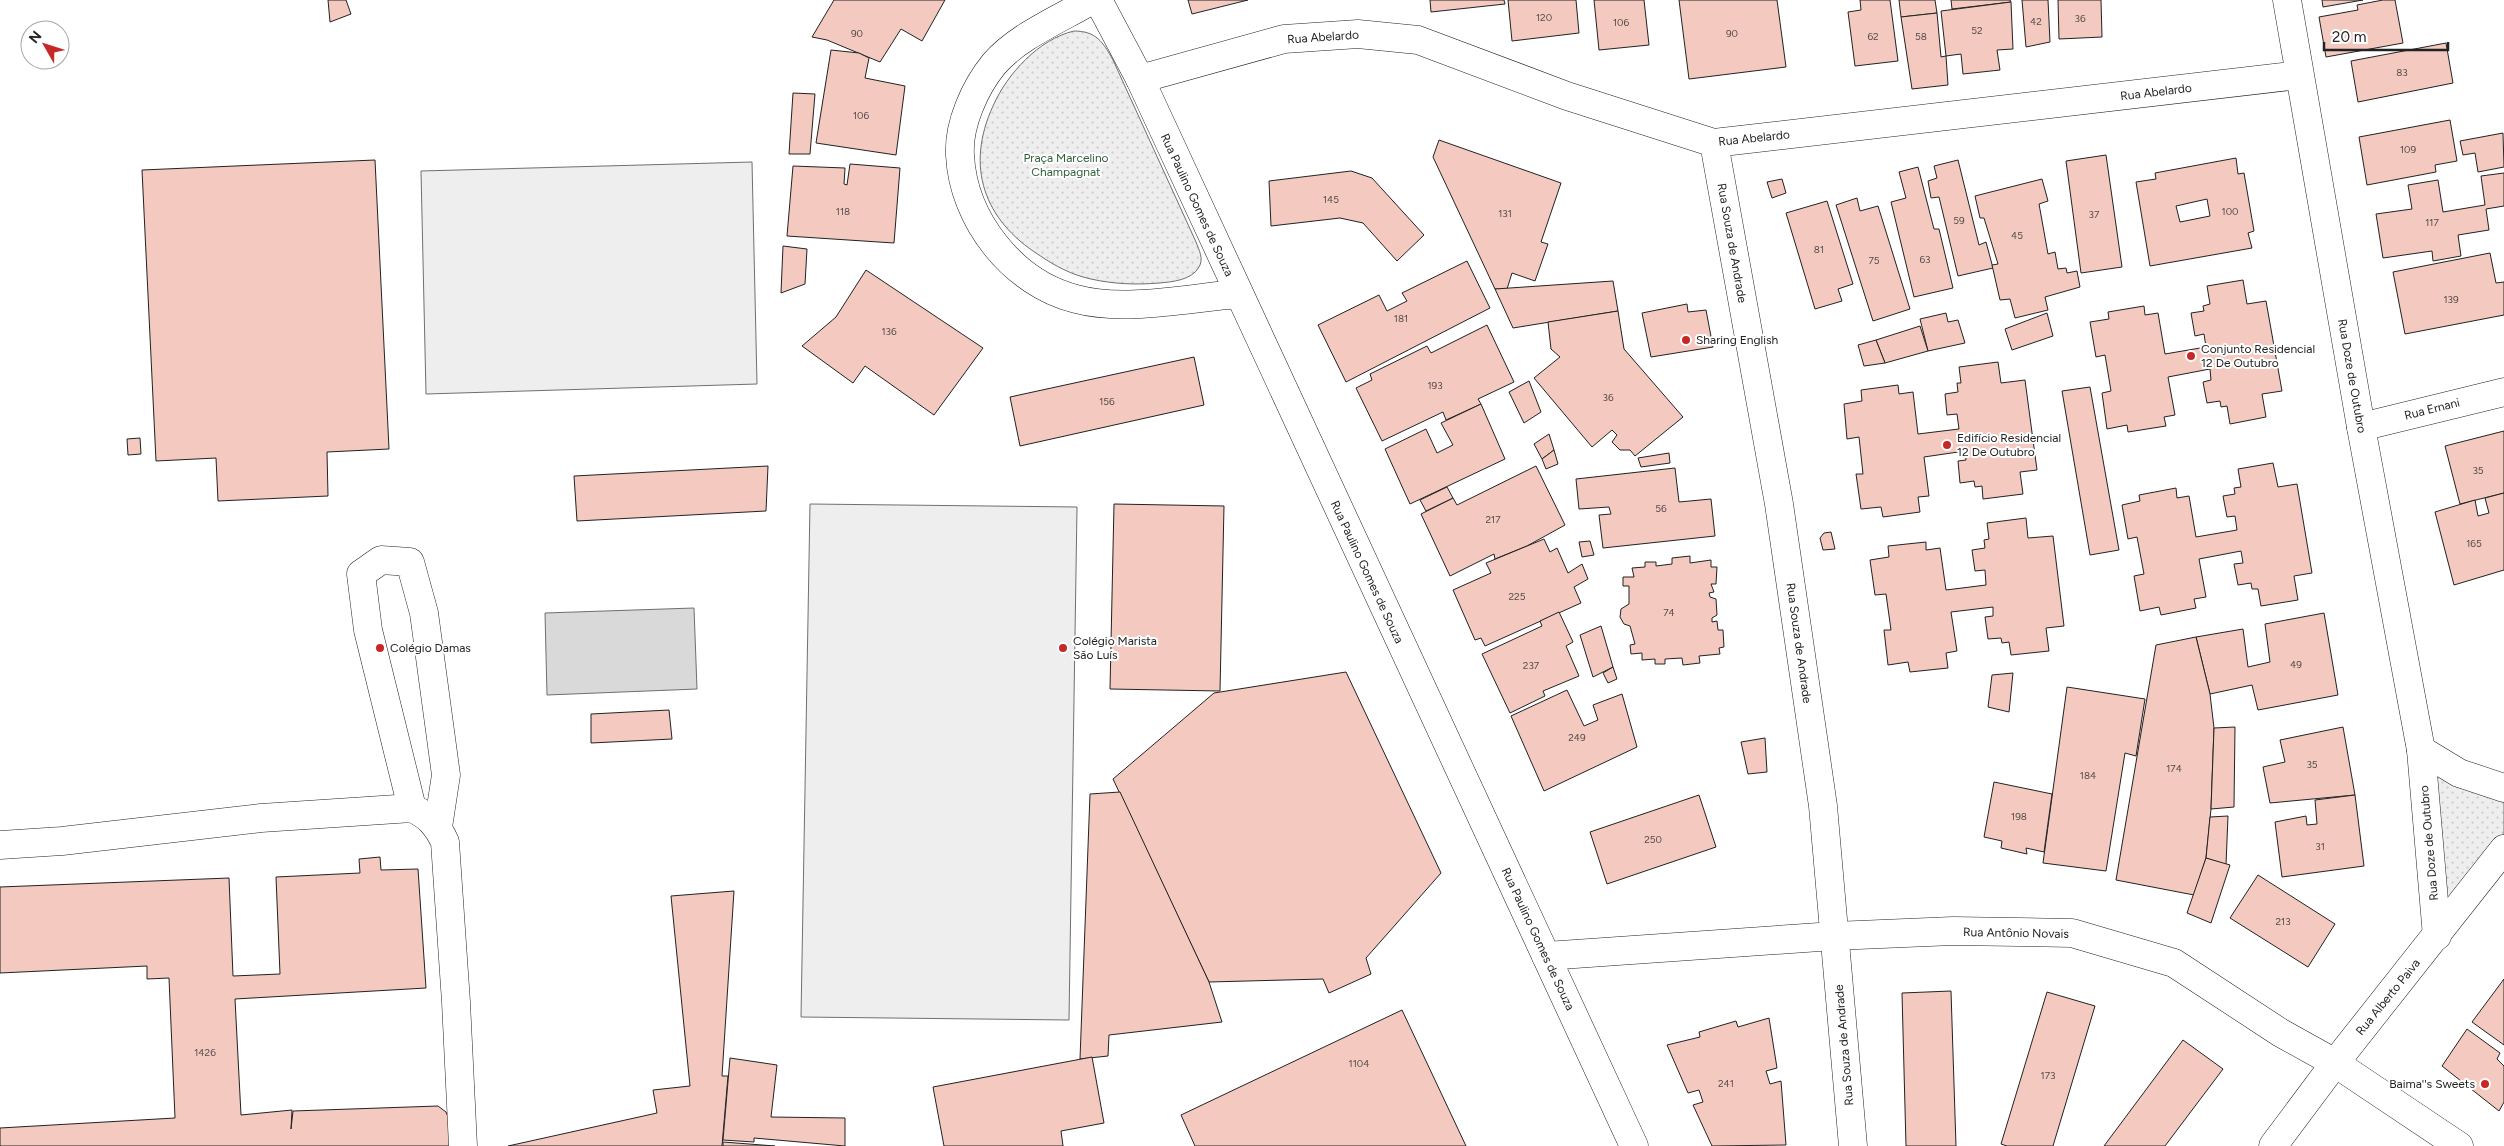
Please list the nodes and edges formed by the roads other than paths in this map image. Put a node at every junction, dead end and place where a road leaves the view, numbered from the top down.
1 (1092, 0) edge
2 (1098, 0) edge
3 (2287, 0) edge
4 (2299, 75) junction
5 (1140, 79) junction
6 (1714, 143) junction
7 (1238, 294) junction
8 (2504, 392) edge
9 (2360, 426) junction
10 (2421, 750) junction
11 (2504, 788) edge
12 (412, 808) junction
13 (438, 827) junction
14 (0, 845) edge
15 (2504, 849) edge
16 (1834, 936) junction
17 (2437, 936) junction
18 (1546, 956) junction
19 (2335, 1063) junction
20 (463, 1146) edge
21 (1634, 1146) edge
22 (1853, 1146) edge
23 (2273, 1146) edge
24 (2459, 1146) edge

1 - 7 street
2 - 5 street, Rua Paulino Gomes de Souza
3 - 4 street, Rua Doze de Outubro
4 - 6 street, Rua Abelardo
4 - 9 street, Rua Doze de Outubro
5 - 6 street, Rua Abelardo
5 - 7 street, Rua Paulino Gomes de Souza
6 - 16 street, Rua Souza de Andrade
7 - 18 street, Rua Paulino Gomes de Souza
8 - 9 street, Rua Ernani
9 - 10 street, Rua Doze de Outubro
10 - 11 street
10 - 17 street, Rua Doze de Outubro
12 - 13 street
12 - 13 street
12 - 14 street
13 - 20 street
15 - 17 street, Rua Alberto Paiva
16 - 18 street, Rua Antônio Novais
16 - 19 street, Rua Antônio Novais
16 - 22 street, Rua Souza de Andrade
17 - 19 street, Rua Alberto Paiva
18 - 21 street, Rua Paulino Gomes de Souza
19 - 23 street, Rua Alberto Paiva
19 - 24 street, Rua Antônio Novais

